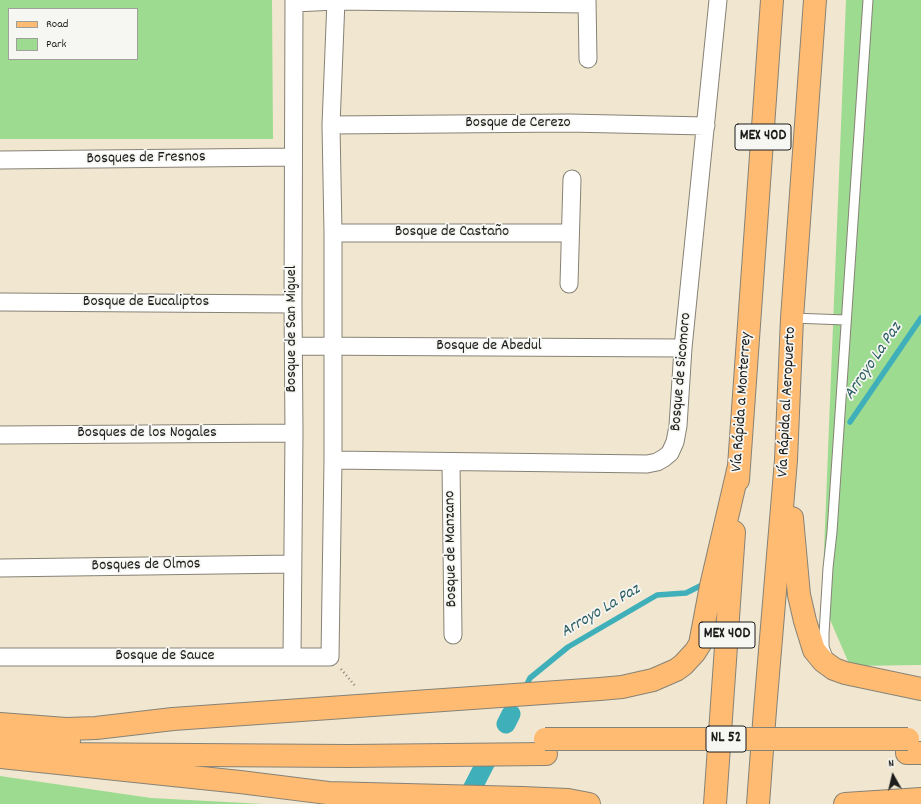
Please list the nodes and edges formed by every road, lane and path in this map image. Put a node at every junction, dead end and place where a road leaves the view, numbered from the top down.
1 (336, 0) edge
2 (718, 0) edge
3 (772, 0) edge
4 (815, 0) edge
5 (868, 0) edge
6 (294, 1) edge
7 (587, 2) edge
8 (588, 59) dead end
9 (331, 125) junction
10 (706, 126) junction
11 (293, 157) junction
12 (0, 160) edge
13 (572, 179) dead end
14 (333, 233) junction
15 (570, 233) junction
16 (569, 284) dead end
17 (0, 302) edge
18 (293, 304) junction
19 (792, 318) junction
20 (846, 320) junction
21 (294, 346) junction
22 (333, 346) junction
23 (684, 348) junction
24 (294, 433) junction
25 (0, 435) edge
26 (333, 460) junction
27 (786, 460) junction
28 (451, 462) junction
29 (739, 466) junction
30 (292, 564) junction
31 (0, 568) edge
32 (453, 635) dead end
33 (0, 657) edge
34 (292, 657) junction
35 (330, 657) junction
36 (834, 669) junction
37 (916, 683) edge
38 (372, 705) junction
39 (0, 724) edge
40 (0, 738) edge
41 (914, 746) edge
42 (545, 747) junction
43 (0, 756) edge
44 (921, 799) edge
45 (589, 804) edge
46 (715, 804) edge
47 (758, 804) edge
48 (845, 804) edge

1 - 6 street
1 - 7 street
1 - 9 street
2 - 10 street, Bosque de Sicomoro
3 - 29 main road, Vía Rápida a Monterrey / MEX 40D
4 - 19 main road, Vía Rápida al Aeropuerto / MEX 40D
5 - 20 lane
6 - 11 street, Bosque de San Miguel
7 - 8 street
9 - 10 street, Bosque de Cerezo
9 - 14 street
10 - 23 street, Bosque de Sicomoro
11 - 12 street, Bosques de Fresnos
11 - 18 street, Bosque de San Miguel
13 - 15 street
14 - 15 street, Bosque de Castaño
14 - 22 street
15 - 16 street
17 - 18 street, Bosque de Eucaliptos
18 - 21 street, Bosque de San Miguel
19 - 20 lane
19 - 27 main road, Vía Rápida al Aeropuerto / MEX 40D
20 - 36 lane
21 - 22 street, Bosque de Abedul
21 - 24 street, Bosque de San Miguel
22 - 23 street, Bosque de Abedul
22 - 26 street
23 - 28 street, Bosque de Sicomoro
24 - 25 street, Bosques de los Nogales
24 - 30 street, Bosque de San Miguel
26 - 28 street, Bosque de Sicomoro
26 - 35 street
27 - 36 main road
27 - 47 main road, Vía Rápida al Aeropuerto / MEX 40D
28 - 32 street, Bosque de Manzano
29 - 38 main road
29 - 46 main road, Vía Rápida a Monterrey / MEX 40D
30 - 31 street, Bosques de Olmos
30 - 34 street, Bosque de San Miguel
33 - 34 street, Bosque de Sauce
34 - 35 street, Bosque de Sauce
35 - 38 path
36 - 37 main road
38 - 39 main road
40 - 42 main road
41 - 42 main road, NL 52, bridge
42 - 43 main road
43 - 45 main road
44 - 48 main road

